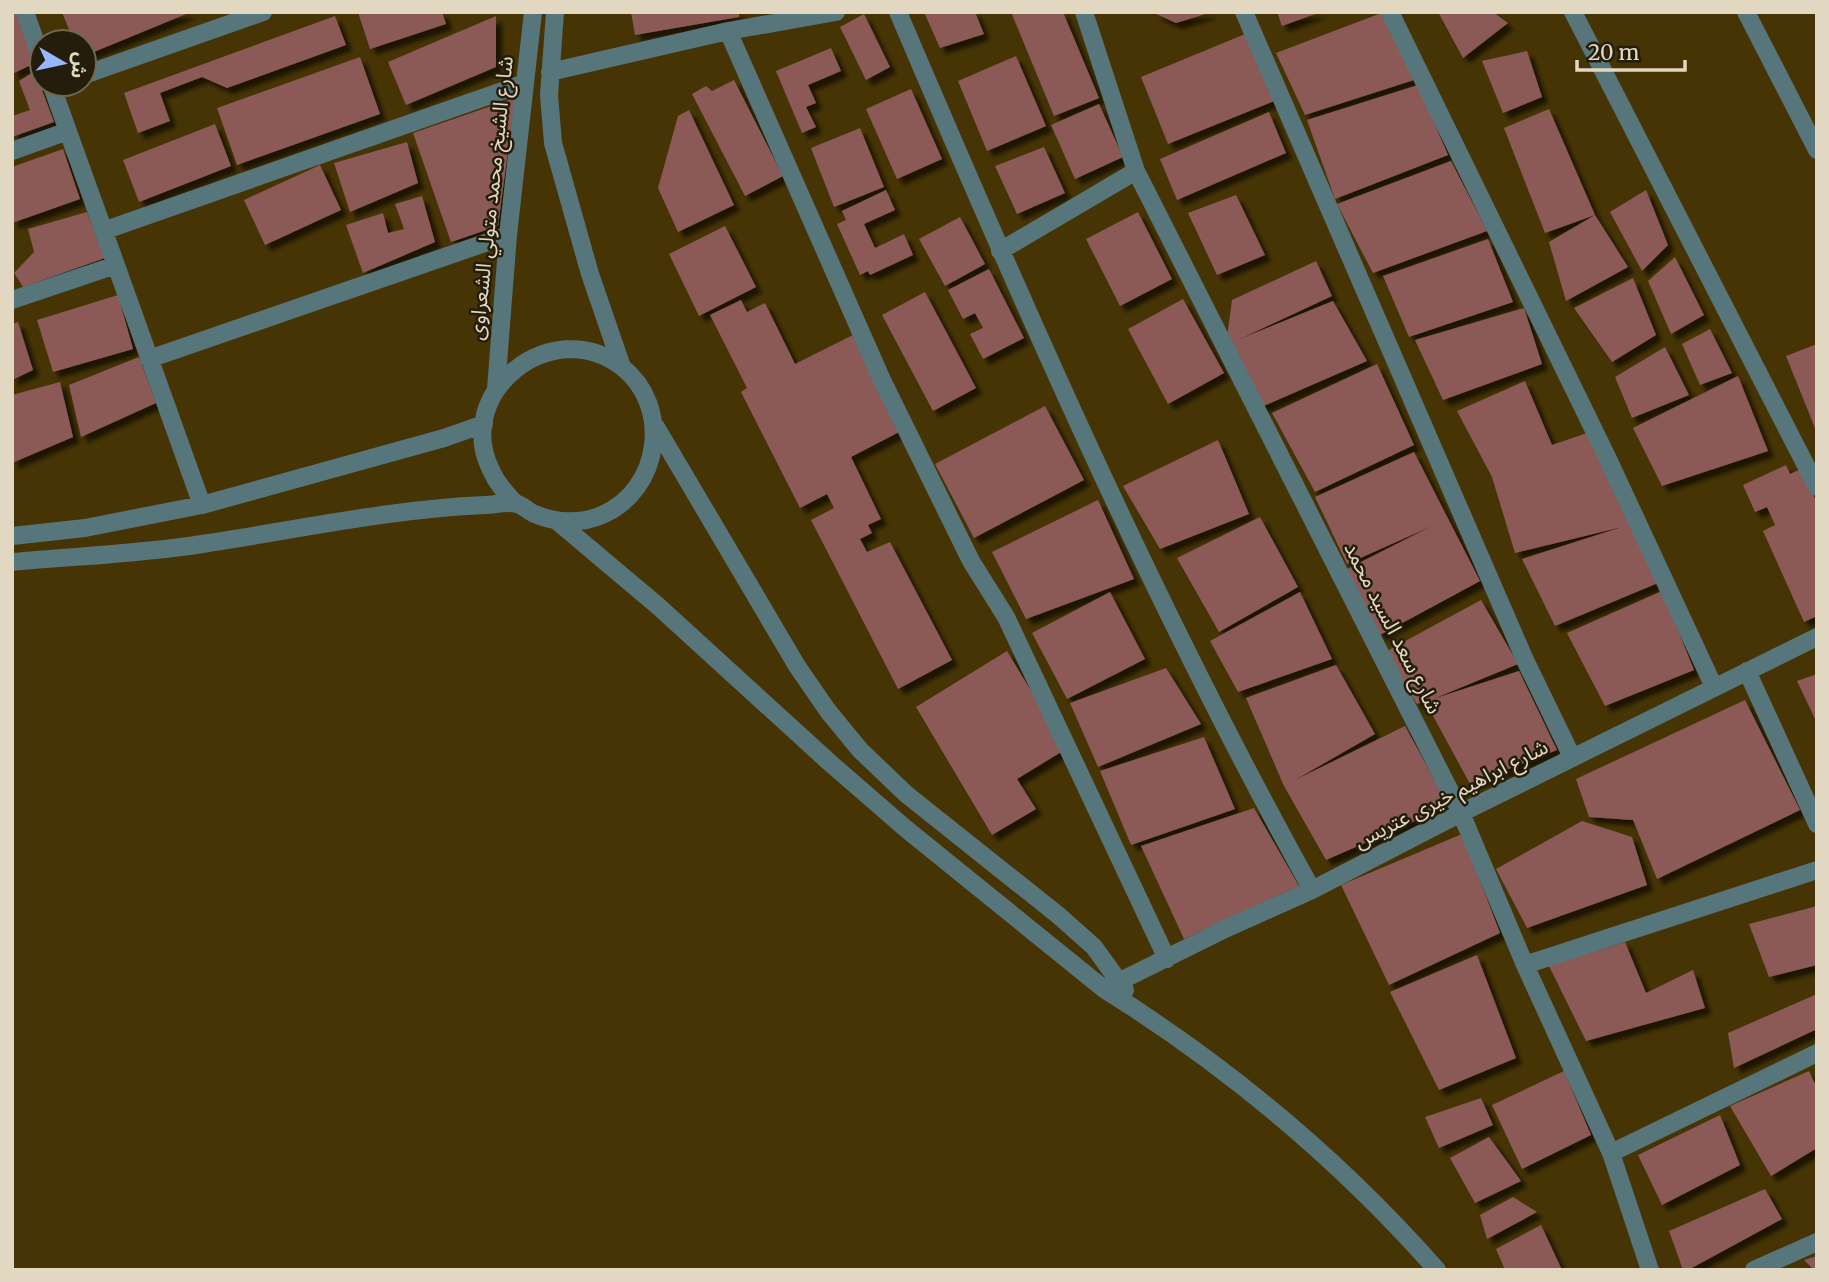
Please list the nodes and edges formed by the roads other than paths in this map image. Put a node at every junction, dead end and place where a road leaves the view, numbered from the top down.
1 (262, 12) edge
2 (533, 12) edge
3 (555, 12) edge
4 (836, 12) edge
5 (898, 12) edge
6 (1084, 12) edge
7 (1244, 12) edge
8 (1390, 12) edge
9 (1573, 12) edge
10 (1746, 12) edge
11 (728, 31) junction
12 (98, 70) edge
13 (550, 72) junction
14 (525, 83) junction
15 (57, 98) edge
16 (68, 131) junction
17 (1817, 150) edge
18 (12, 151) edge
19 (1136, 171) junction
20 (103, 231) junction
21 (508, 235) junction
22 (1000, 251) junction
23 (116, 265) junction
24 (12, 300) edge
25 (149, 359) junction
26 (622, 367) junction
27 (496, 389) junction
28 (484, 424) junction
29 (654, 425) junction
30 (1817, 487) edge
31 (516, 504) junction
32 (202, 505) junction
33 (557, 520) junction
34 (12, 536) edge
35 (12, 562) edge
36 (1817, 637) edge
37 (1747, 671) junction
38 (1714, 687) junction
39 (1572, 757) junction
40 (1461, 813) junction
41 (1817, 824) edge
42 (1817, 870) edge
43 (1312, 890) junction
44 (1167, 958) junction
45 (1525, 965) junction
46 (1111, 985) junction
47 (1817, 1053) edge
48 (1611, 1153) junction
49 (1817, 1242) edge
50 (1437, 1270) edge
51 (1650, 1270) edge
52 (1754, 1270) edge

1 - 12 street
2 - 14 street, شارع الشيخ محمد متولي الشعراوى
3 - 13 street
4 - 11 street
5 - 22 street
6 - 19 street, شارع سعد السيد محمد
7 - 39 street
8 - 38 street
9 - 30 street
10 - 17 street
11 - 13 street
11 - 44 street
13 - 26 street
14 - 20 street
14 - 21 street, شارع الشيخ محمد متولي الشعراوى
15 - 16 street
16 - 18 street
16 - 20 street
19 - 22 street
19 - 40 street, شارع سعد السيد محمد
20 - 23 street
21 - 25 street
21 - 27 street, شارع الشيخ محمد متولي الشعراوى
22 - 43 street
23 - 24 street
23 - 25 street
25 - 32 street
26 - 27 street
26 - 29 street
27 - 28 street
28 - 31 street
28 - 32 street
29 - 33 street
29 - 46 street
31 - 33 street
31 - 35 street
32 - 34 street
33 - 46 street
36 - 37 street, شارع ابراهيم خيرى عتريس
37 - 38 street, شارع ابراهيم خيرى عتريس
37 - 41 street
38 - 39 street, شارع ابراهيم خيرى عتريس
39 - 40 street, شارع ابراهيم خيرى عتريس
40 - 43 street, شارع ابراهيم خيرى عتريس
40 - 45 street, شارع سعد السيد محمد
42 - 45 street
43 - 44 street, شارع ابراهيم خيرى عتريس
44 - 46 street, شارع ابراهيم خيرى عتريس
45 - 48 street, شارع سعد السيد محمد
46 - 50 street
47 - 48 street
48 - 51 street, شارع سعد السيد محمد
49 - 52 street

